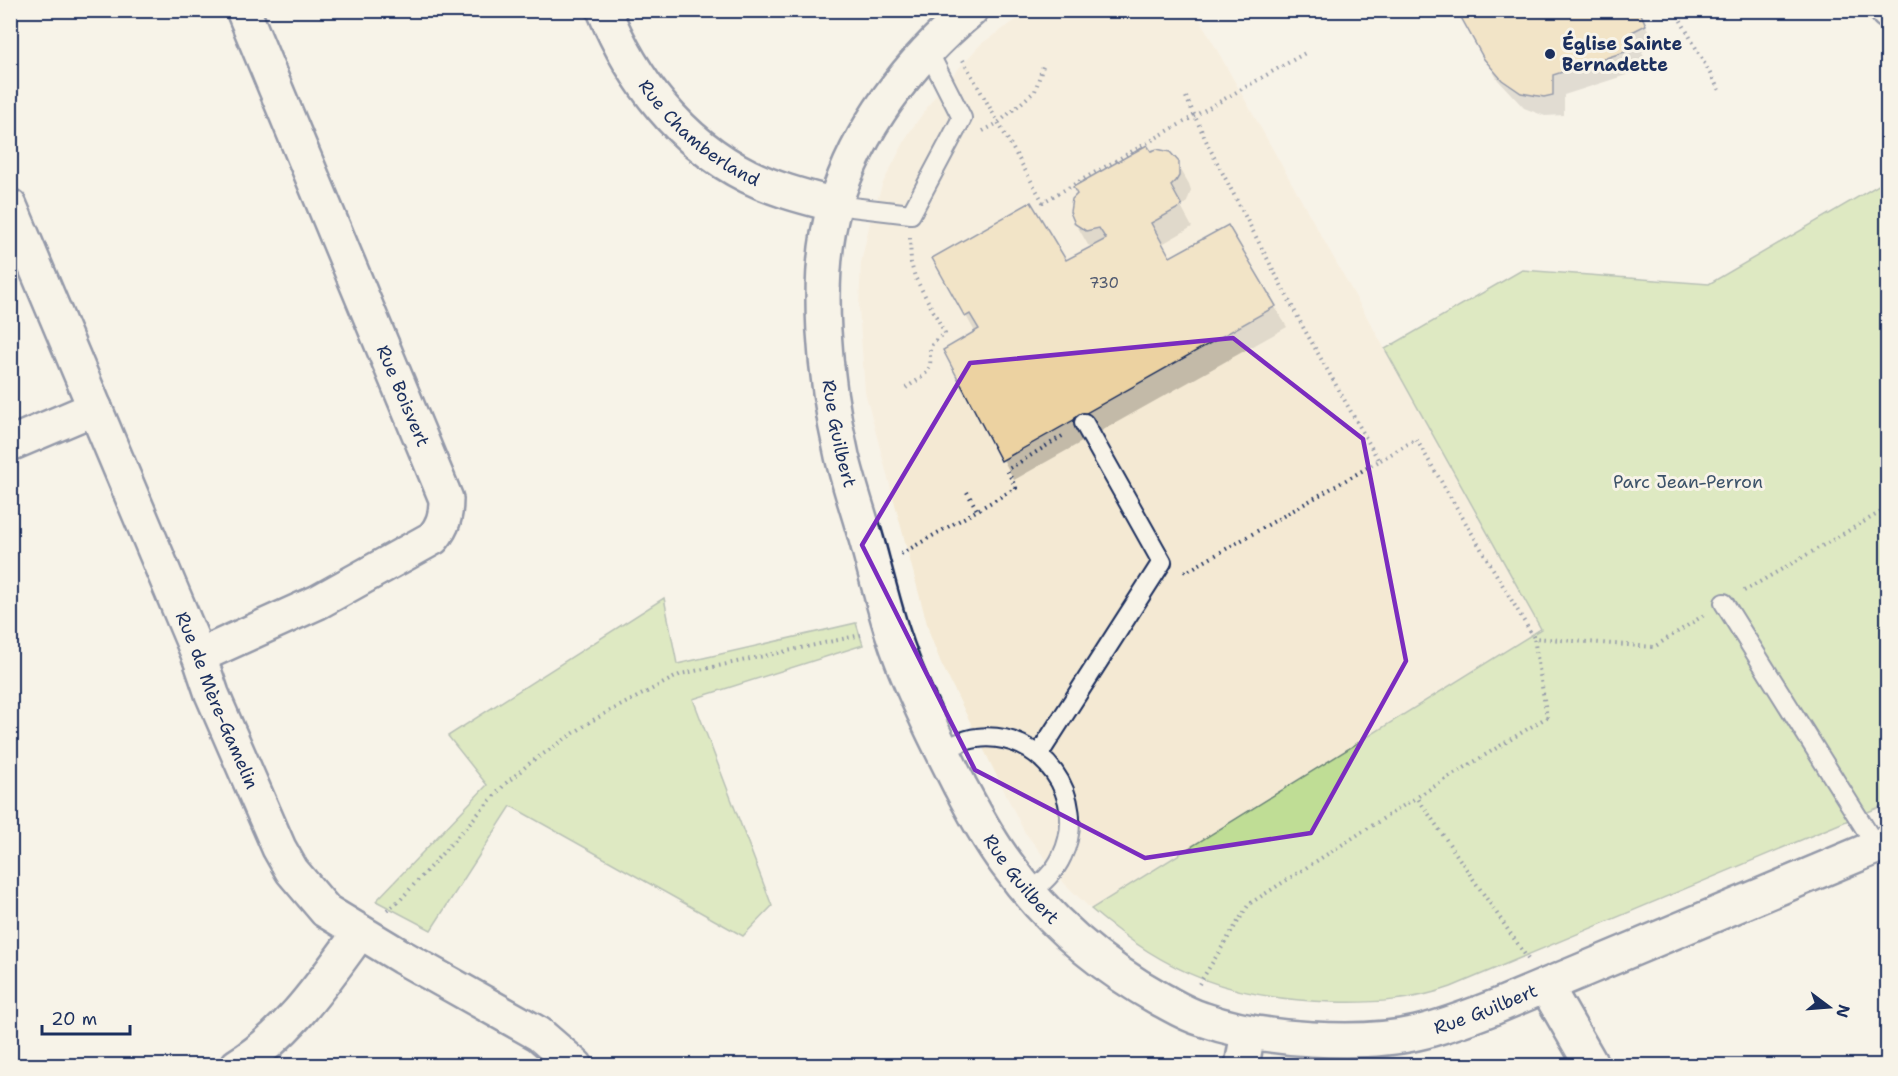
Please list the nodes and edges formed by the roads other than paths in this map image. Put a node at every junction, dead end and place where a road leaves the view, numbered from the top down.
1 (243, 10) edge
2 (604, 10) edge
3 (948, 31) edge
4 (835, 205) junction
5 (10, 206) edge
6 (95, 408) junction
7 (1084, 423) road end
8 (10, 444) edge
9 (1724, 603) road end
10 (199, 656) junction
11 (942, 750) junction
12 (1039, 754) junction
13 (1882, 844) edge
14 (1029, 894) junction
15 (360, 932) junction
16 (1546, 986) junction
17 (1248, 1032) junction
18 (237, 1065) edge
19 (576, 1065) edge
20 (1242, 1065) edge
21 (1592, 1065) edge

1 - 10 street, Rue Boisvert
2 - 4 street, Rue Chamberland
3 - 4 street, Rue Guilbert
3 - 4 lane
4 - 11 street, Rue Guilbert
5 - 6 street, Rue de Mère-Gamelin
6 - 8 street
6 - 10 street, Rue de Mère-Gamelin
7 - 12 lane
9 - 13 lane
10 - 15 street, Rue de Mère-Gamelin
11 - 12 lane
11 - 14 street, Rue Guilbert
12 - 14 lane
13 - 16 street, Rue Guilbert
14 - 17 street, Rue Guilbert
15 - 18 street
15 - 19 street, Rue de Mère-Gamelin
16 - 17 street, Rue Guilbert
16 - 21 street
17 - 20 street

